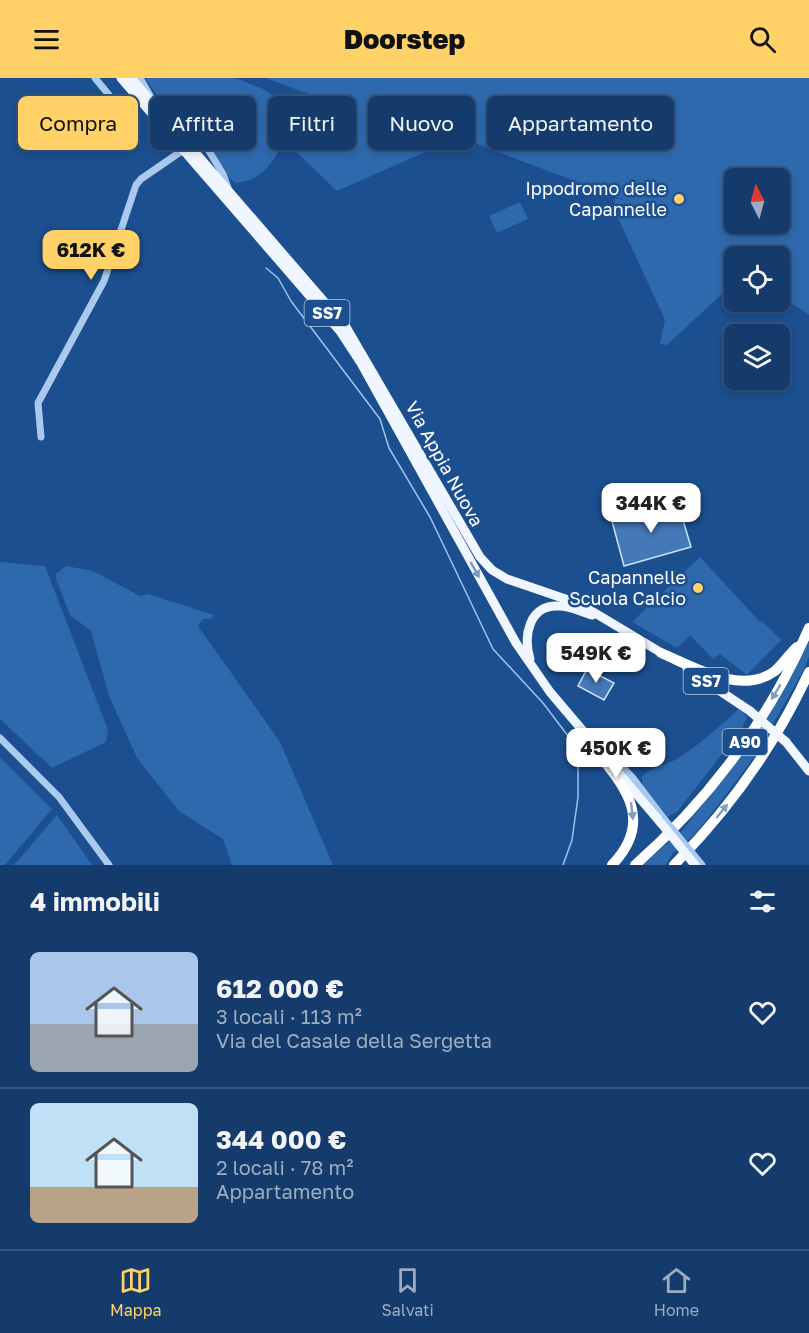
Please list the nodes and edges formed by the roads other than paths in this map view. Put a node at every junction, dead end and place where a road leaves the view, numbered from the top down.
1 (95, 78) edge
2 (121, 78) edge
3 (131, 78) edge
4 (140, 78) edge
5 (110, 96) edge
6 (150, 96) edge
7 (150, 100) edge
8 (150, 109) edge
9 (184, 150) edge
10 (189, 150) edge
11 (189, 150) edge
12 (207, 150) edge
13 (228, 188) junction
14 (41, 437) dead end
15 (597, 614) junction
16 (809, 628) edge
17 (804, 640) junction
18 (661, 653) junction
19 (534, 670) junction
20 (809, 672) edge
21 (580, 726) junction
22 (0, 738) edge
23 (595, 743) junction
24 (809, 771) edge
25 (663, 821) junction
26 (109, 865) edge
27 (612, 865) edge
28 (635, 865) edge
29 (674, 865) edge
30 (695, 865) edge
31 (702, 865) edge

1 - 5 street
2 - 8 main road, Via Appia Nuova / SS7
3 - 7 main road, Via Appia Nuova / SS7
4 - 6 street
9 - 14 street
10 - 13 main road, Via Appia Nuova / SS7
11 -> 19 main road, Via Appia Nuova / SS7
12 - 13 street
13 - 15 main road, Via Appia Nuova / SS7
15 - 18 main road, Via Appia Nuova / SS7
15 - 19 main road
16 - 17 highway, A90
17 - 18 highway
17 -> 28 highway, A90
18 - 24 main road, Via Appia Nuova / SS7, bridge
19 - 21 main road, Via Appia Nuova / SS7
29 -> 20 highway, A90
21 - 23 main road, Via Appia Nuova / SS7
21 - 25 street, Via Appia Nuova
22 - 26 street
23 - 25 main road, Via Appia Nuova / SS7
23 -> 27 highway
25 - 30 main road, Via Appia Nuova / SS7, bridge
25 - 31 street, Via Appia Nuova, bridge

